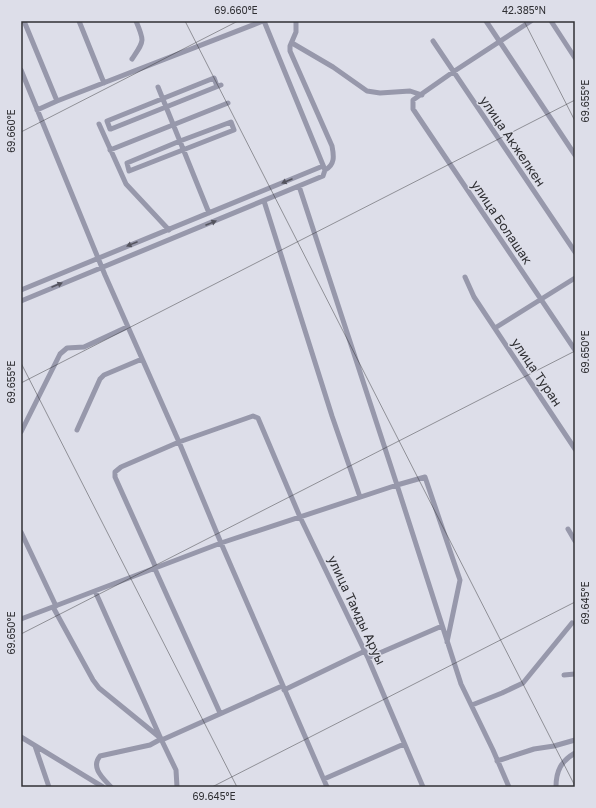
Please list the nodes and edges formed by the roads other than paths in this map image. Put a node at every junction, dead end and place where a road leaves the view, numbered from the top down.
1 (24, 21) edge
2 (79, 21) edge
3 (136, 21) edge
4 (264, 21) edge
5 (296, 21) edge
6 (486, 21) edge
7 (531, 21) edge
8 (550, 21) edge
9 (433, 41) dead end
10 (500, 42) junction
11 (292, 43) junction
12 (575, 58) edge
13 (132, 59) dead end
14 (21, 70) edge
15 (453, 72) junction
16 (104, 83) junction
17 (158, 86) dead end
18 (422, 94) junction
19 (162, 99) junction
20 (57, 101) junction
21 (228, 103) dead end
22 (166, 107) junction
23 (38, 110) junction
24 (100, 124) dead end
25 (173, 125) junction
26 (180, 141) junction
27 (183, 149) junction
28 (110, 150) junction
29 (575, 155) edge
30 (324, 168) junction
31 (299, 186) junction
32 (264, 201) junction
33 (209, 213) junction
34 (168, 230) junction
35 (575, 252) edge
36 (98, 259) junction
37 (109, 264) junction
38 (101, 267) junction
39 (93, 270) junction
40 (104, 275) junction
41 (466, 277) dead end
42 (575, 278) edge
43 (21, 290) edge
44 (541, 300) junction
45 (21, 301) edge
46 (127, 327) junction
47 (495, 328) junction
48 (575, 350) edge
49 (142, 359) junction
50 (77, 430) dead end
51 (21, 432) edge
52 (179, 442) junction
53 (575, 449) edge
54 (397, 485) junction
55 (360, 497) junction
56 (300, 517) junction
57 (568, 529) dead end
58 (21, 532) edge
59 (575, 541) edge
60 (221, 544) junction
61 (155, 568) junction
62 (96, 591) junction
63 (54, 607) junction
64 (21, 619) edge
65 (572, 624) dead end
66 (442, 626) junction
67 (448, 642) junction
68 (364, 651) junction
69 (368, 658) junction
70 (575, 674) edge
71 (564, 675) dead end
72 (283, 688) junction
73 (472, 705) junction
74 (220, 713) junction
75 (21, 737) edge
76 (160, 737) junction
77 (575, 740) edge
78 (404, 744) junction
79 (35, 746) junction
80 (575, 753) edge
81 (497, 760) junction
82 (324, 779) junction
83 (49, 787) edge
84 (103, 787) edge
85 (111, 787) edge
86 (177, 787) edge
87 (327, 787) edge
88 (422, 787) edge
89 (509, 787) edge
90 (556, 787) edge

1 - 20 street
2 - 16 street
3 - 13 street
4 - 16 street
4 - 30 street
5 - 11 street
6 - 10 street
7 - 10 street
8 - 12 street
9 - 15 street, улица Акжелкен
10 - 15 street
10 - 29 street
11 - 18 street
11 - 30 street
14 - 23 street
15 - 18 street
15 - 35 street, улица Акжелкен
16 - 20 street
17 - 19 street
18 - 44 street, улица Болашак
19 - 22 street
19 - 22 street
19 - 22 street
20 - 23 street
21 - 25 street
22 - 25 street
23 - 36 street
24 - 28 street
25 - 26 street
25 - 28 street
26 - 27 street
26 - 27 street
26 - 27 street
27 - 33 street
28 - 34 street
30 - 31 street
30 -> 33 street
31 - 32 street
31 - 54 street
37 -> 32 street
32 - 55 street
33 - 34 street
34 -> 36 street
36 - 38 street
36 - 43 street
37 - 38 street
37 - 40 street
38 - 39 street
38 - 40 street
39 - 40 street
45 -> 39 street
40 - 46 street
41 - 47 street, улица Туран
42 - 44 street
44 - 47 street
44 - 48 street, улица Болашак
46 - 49 street
46 - 51 street
47 - 53 street, улица Туран
49 - 50 street
49 - 52 street
52 - 56 street, улица Тамды Аруы
52 - 60 street
52 - 61 street, улица Тамды Аруы
54 - 55 street
54 - 66 street
54 - 67 street
55 - 56 street
56 - 60 street
56 - 68 street, улица Тамды Аруы
57 - 59 street
58 - 63 street
60 - 61 street
60 - 72 street
61 - 62 street
61 - 74 street
62 - 63 street
62 - 76 street
63 - 64 street
63 - 76 street
65 - 73 street
66 - 67 street
66 - 69 street
67 - 73 street
68 - 69 street, улица Тамды Аруы
68 - 72 street
69 - 78 street, улица Тамды Аруы
70 - 71 street
72 - 74 street
72 - 82 street
73 - 81 street
74 - 76 street
75 - 79 street
76 - 85 street
76 - 86 street
77 - 81 street
78 - 82 street
78 - 88 street, улица Тамды Аруы
79 - 83 street
79 - 84 street
80 - 90 street
81 - 89 street
82 - 87 street

